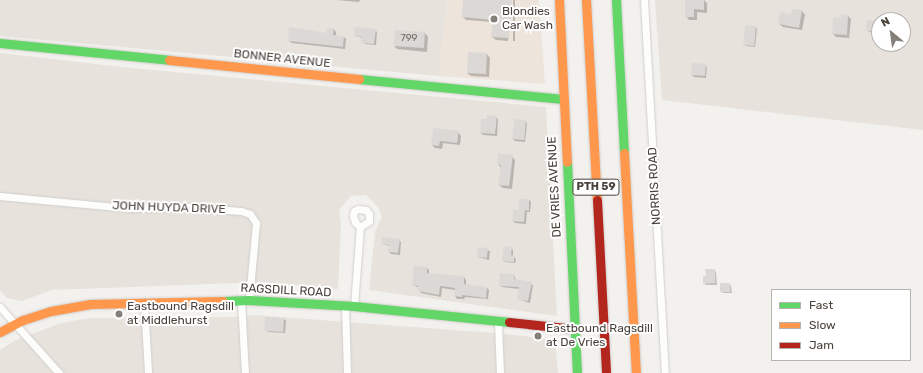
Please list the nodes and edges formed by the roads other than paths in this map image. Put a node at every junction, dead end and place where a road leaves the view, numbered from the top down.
1 (559, 0) edge
2 (586, 0) edge
3 (616, 0) edge
4 (644, 0) edge
5 (0, 43) edge
6 (562, 99) junction
7 (0, 196) edge
8 (360, 227) dead end
9 (245, 300) junction
10 (144, 303) junction
11 (349, 306) junction
12 (0, 307) edge
13 (498, 322) junction
14 (15, 324) junction
15 (575, 330) junction
16 (0, 332) edge
17 (59, 373) edge
18 (148, 373) edge
19 (245, 373) edge
20 (347, 373) edge
21 (500, 373) edge
22 (577, 373) edge
23 (606, 373) edge
24 (636, 373) edge
25 (665, 373) edge

1 - 6 street, DE VRIES AVENUE
2 - 23 street, PTH 59
3 - 24 street, PTH 59
4 - 25 street, NORRIS ROAD
5 - 6 street, BONNER AVENUE
6 - 15 street, DE VRIES AVENUE
7 - 9 street, JOHN HUYDA DRIVE
8 - 11 street
9 - 10 street, RAGSDILL ROAD
9 - 11 street, RAGSDILL ROAD
9 - 19 street
10 - 14 street, RAGSDILL ROAD
10 - 18 street
11 - 13 street, RAGSDILL ROAD
11 - 20 street
12 - 14 street
13 - 15 street, RAGSDILL ROAD
13 - 21 street
14 - 16 street, RAGSDILL ROAD
14 - 17 street
15 - 22 street, DE VRIES AVENUE

